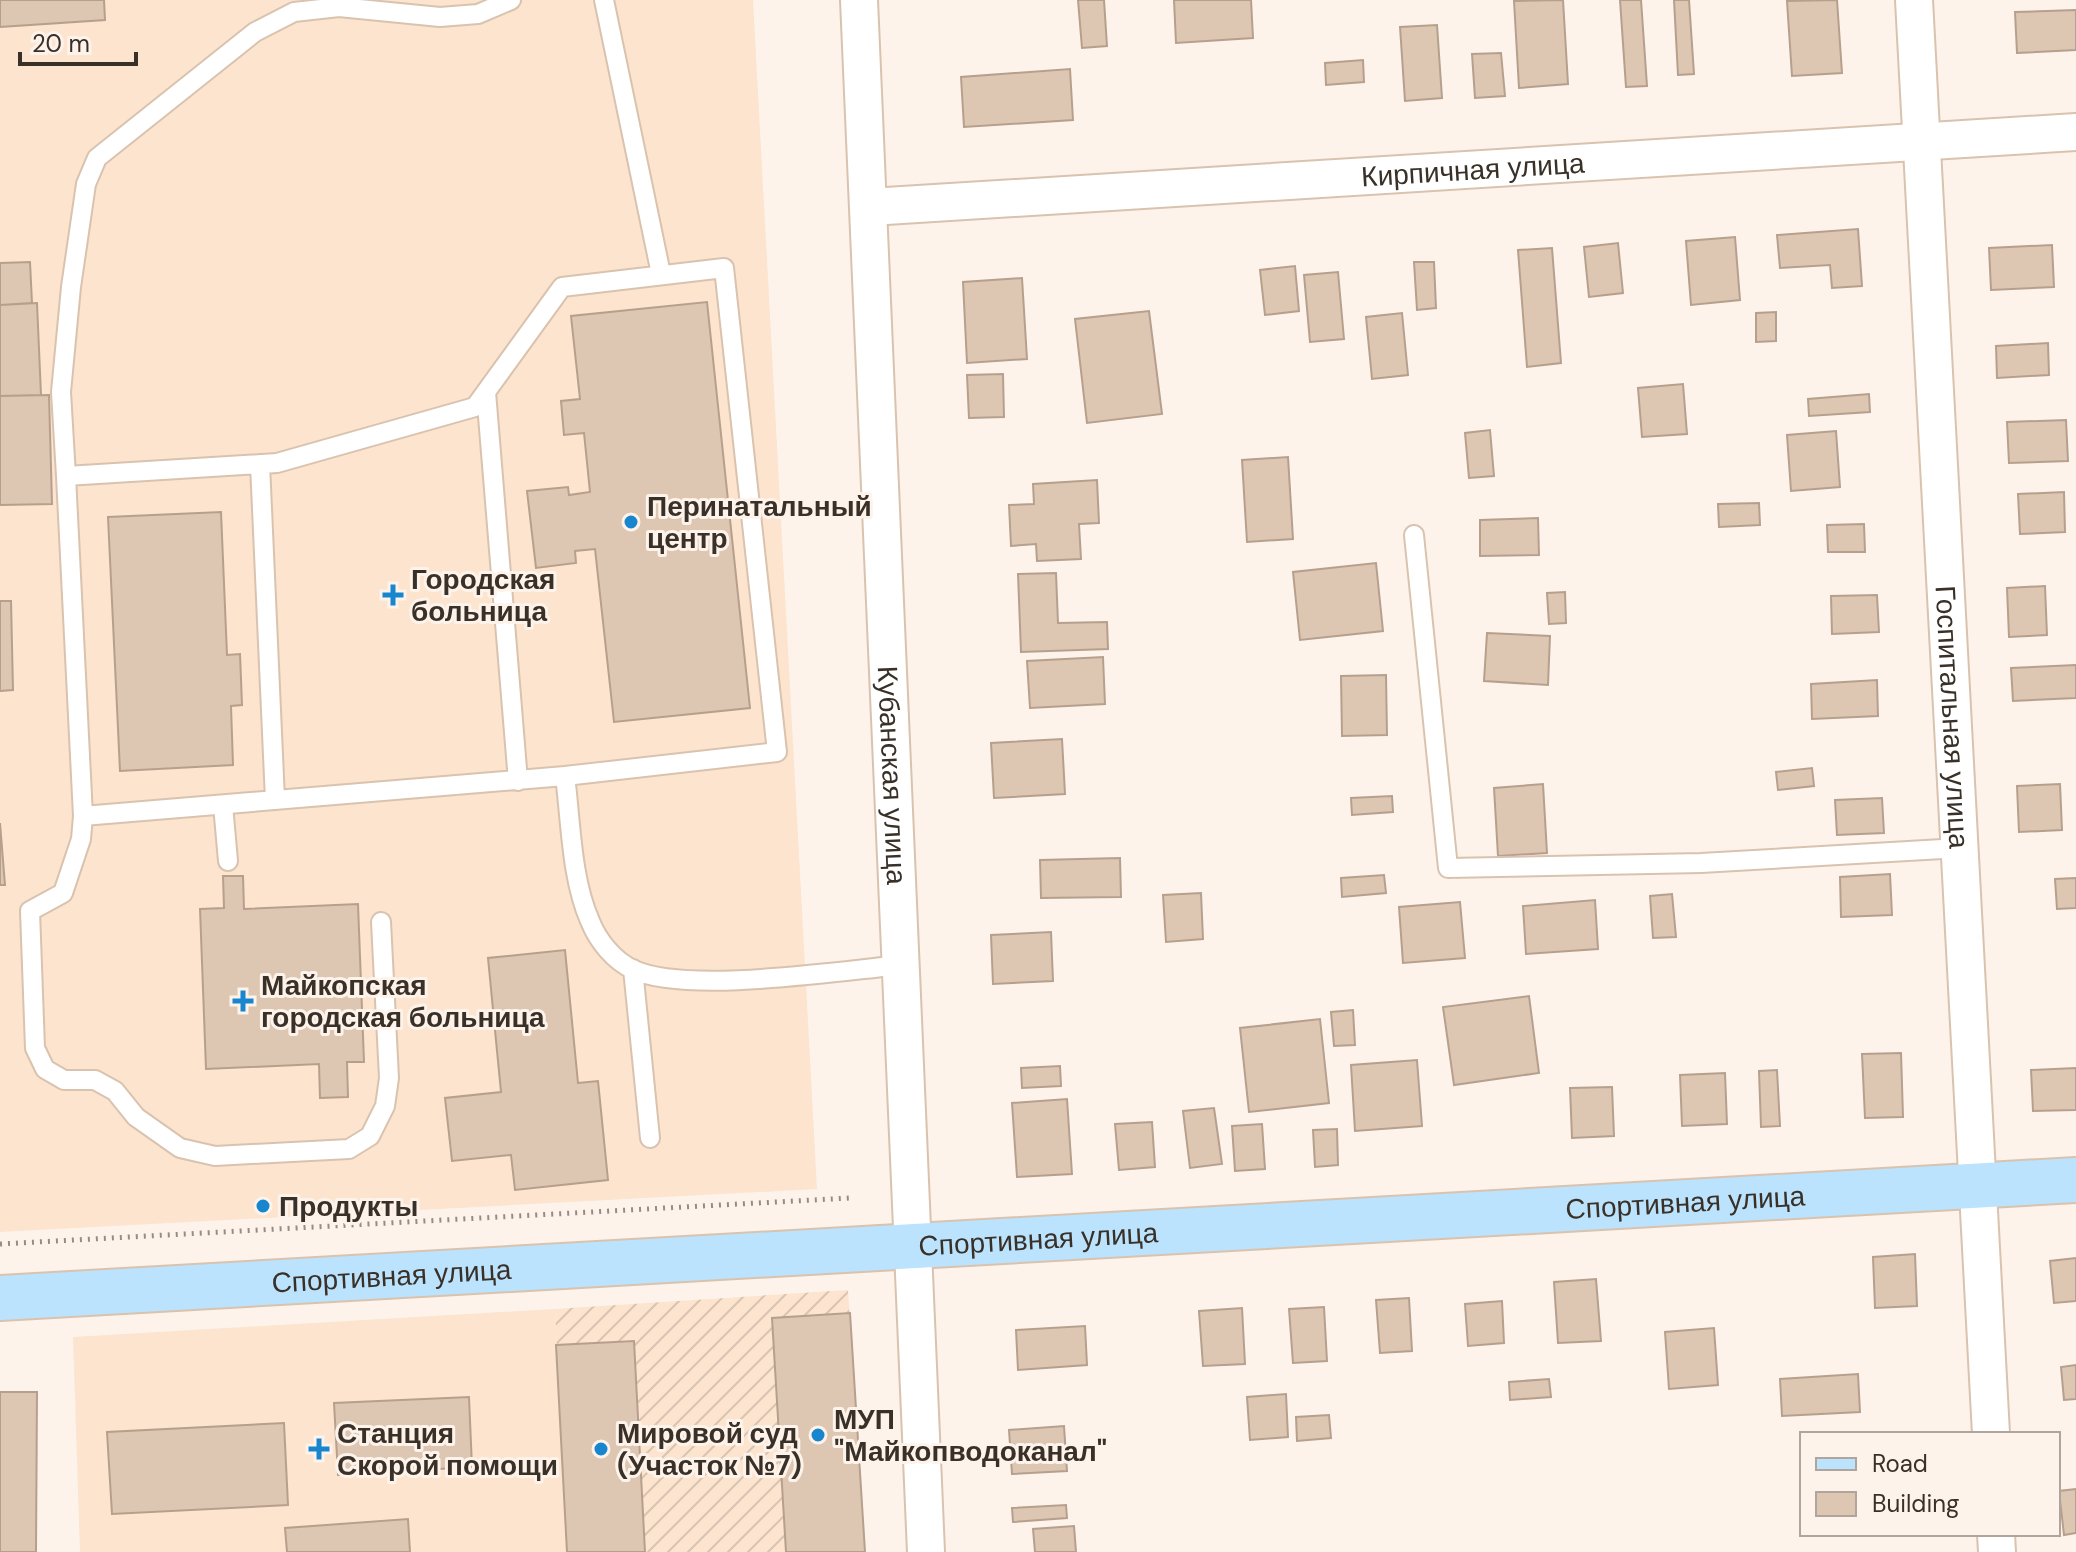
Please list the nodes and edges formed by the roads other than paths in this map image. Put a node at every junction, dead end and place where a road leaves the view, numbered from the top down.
1 (511, 0) edge
2 (604, 0) edge
3 (859, 0) edge
4 (1914, 0) edge
5 (374, 6) edge
6 (2076, 132) edge
7 (1921, 142) junction
8 (870, 207) junction
9 (661, 274) junction
10 (486, 392) junction
11 (260, 464) junction
12 (66, 476) junction
13 (1414, 535) dead end
14 (565, 776) junction
15 (518, 781) junction
16 (275, 800) junction
17 (223, 805) junction
18 (83, 816) junction
19 (1960, 848) junction
20 (228, 861) dead end
21 (381, 922) dead end
22 (902, 965) junction
23 (633, 969) junction
24 (650, 1138) dead end
25 (2076, 1180) edge
26 (1978, 1185) junction
27 (912, 1246) junction
28 (0, 1298) edge
29 (1991, 1432) edge
30 (926, 1552) edge

1 - 5 lane
2 - 9 lane
3 - 8 street, Кубанская улица
4 - 7 street, Госпитальная улица
5 - 12 lane
6 - 7 street, Кирпичная улица
7 - 8 street, Кирпичная улица
7 - 19 street, Госпитальная улица
8 - 22 street, Кубанская улица
9 - 10 lane
9 - 14 lane
10 - 11 lane
10 - 15 lane
11 - 12 lane
11 - 16 lane
12 - 18 lane
13 - 19 lane
14 - 15 lane
14 - 23 lane
15 - 16 lane
16 - 17 lane
17 - 18 lane
17 - 20 lane
18 - 21 lane
19 - 26 street, Госпитальная улица
22 - 23 lane
22 - 27 street, Кубанская улица
23 - 24 lane
25 - 26 main road, Спортивная улица
26 - 27 main road, Спортивная улица
26 - 29 street, Госпитальная улица
27 - 28 main road, Спортивная улица
27 - 30 street, Кубанская улица

